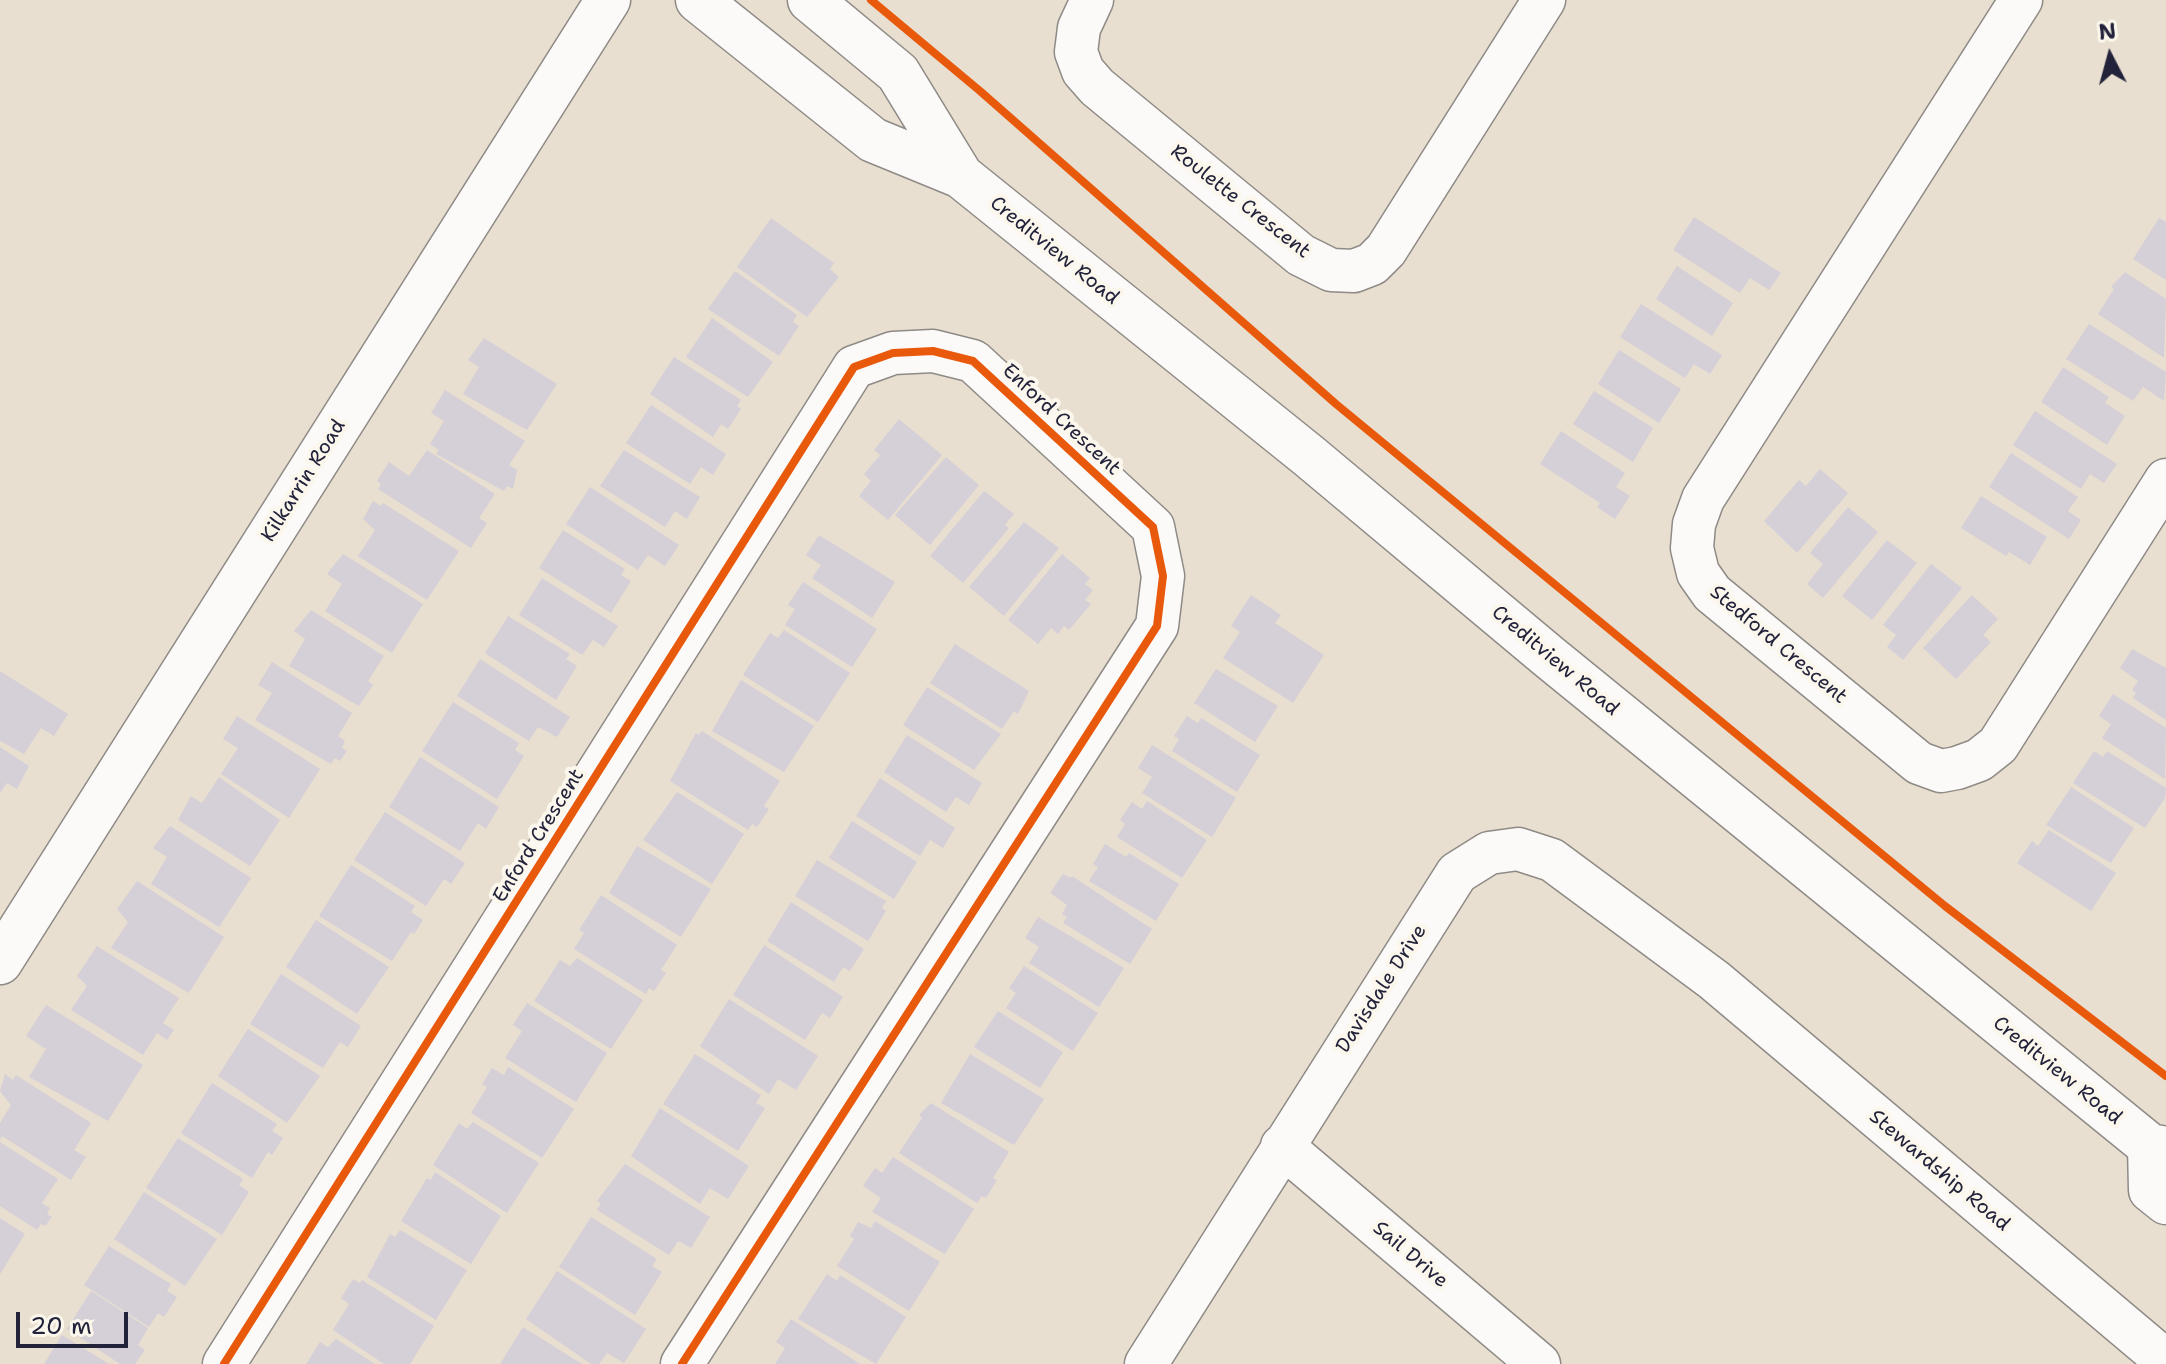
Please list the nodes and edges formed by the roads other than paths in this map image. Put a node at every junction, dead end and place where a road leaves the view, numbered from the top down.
1 (608, 0) edge
2 (698, 0) edge
3 (810, 0) edge
4 (1092, 0) edge
5 (1544, 0) edge
6 (2021, 0) edge
7 (961, 176) junction
8 (2166, 480) edge
9 (0, 962) edge
10 (1714, 980) joint
11 (1282, 1146) junction
12 (2158, 1147) edge
13 (2166, 1202) edge
14 (2166, 1361) edge
15 (224, 1364) edge
16 (682, 1364) edge
17 (1146, 1364) edge
18 (1539, 1364) edge

1 - 9 main road, Kilkarrin Road
2 - 7 main road, Creditview Road
3 - 7 main road, Creditview Road
4 - 5 street, Roulette Crescent
6 - 8 street, Stedford Crescent
7 - 12 main road, Creditview Road
10 - 11 street, Davisdale Drive
10 - 14 street, Stewardship Road
11 - 17 street, Davisdale Drive
11 - 18 street, Sail Drive
12 - 13 main road, Creditview Road
15 - 16 street, Enford Crescent

